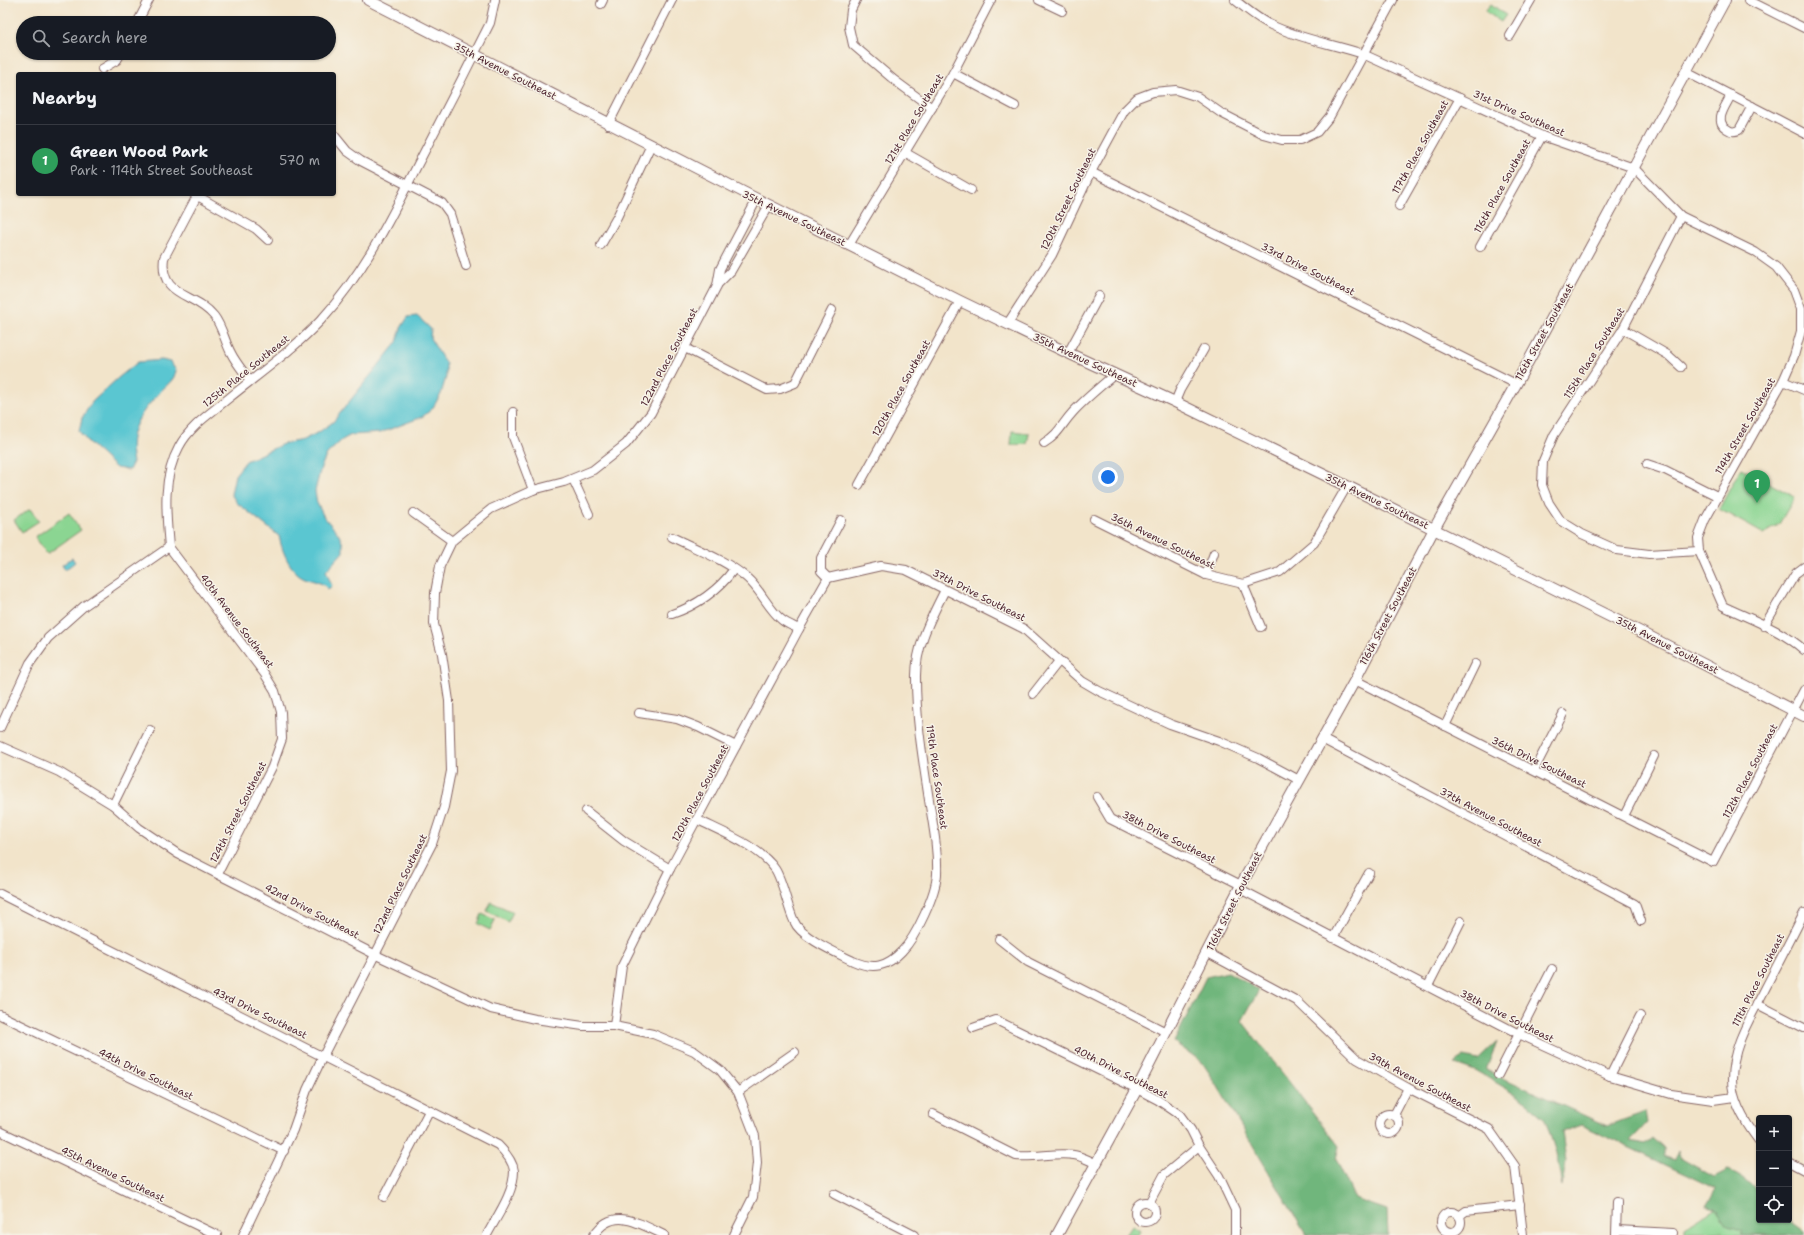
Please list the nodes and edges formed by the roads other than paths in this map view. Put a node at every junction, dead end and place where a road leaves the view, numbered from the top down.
1 (149, 0) edge
2 (368, 0) edge
3 (495, 0) edge
4 (672, 0) edge
5 (856, 0) edge
6 (991, 0) edge
7 (1040, 0) edge
8 (1235, 0) edge
9 (1393, 0) edge
10 (1531, 0) edge
11 (1725, 0) edge
12 (1748, 0) edge
13 (1062, 11) dead end
14 (140, 16) edge
15 (1804, 28) edge
16 (1510, 36) dead end
17 (474, 54) junction
18 (1363, 54) junction
19 (117, 60) edge
20 (102, 69) dead end
21 (1686, 72) junction
22 (953, 73) junction
23 (1731, 95) junction
24 (1460, 98) junction
25 (1015, 106) dead end
26 (1752, 106) junction
27 (932, 108) junction
28 (608, 125) junction
29 (1804, 133) edge
30 (1542, 136) junction
31 (336, 137) edge
32 (651, 145) junction
33 (906, 153) junction
34 (1634, 168) junction
35 (1091, 172) junction
36 (407, 185) junction
37 (971, 190) dead end
38 (195, 196) edge
39 (199, 196) edge
40 (757, 199) junction
41 (769, 206) junction
42 (1399, 206) dead end
43 (1681, 216) junction
44 (268, 240) dead end
45 (601, 245) dead end
46 (849, 245) junction
47 (1480, 247) dead end
48 (466, 266) dead end
49 (717, 286) junction
50 (1099, 296) dead end
51 (960, 300) junction
52 (1803, 309) edge
53 (832, 310) dead end
54 (1008, 323) junction
55 (1623, 329) junction
56 (685, 348) junction
57 (1204, 349) dead end
58 (1068, 353) junction
59 (1681, 368) dead end
60 (1115, 374) junction
61 (250, 381) junction
62 (1783, 381) junction
63 (1516, 384) junction
64 (1804, 390) edge
65 (1175, 402) junction
66 (513, 412) dead end
67 (1044, 443) dead end
68 (1647, 464) dead end
69 (573, 478) junction
70 (859, 485) dead end
71 (1347, 486) junction
72 (533, 490) junction
73 (1717, 496) junction
74 (413, 513) dead end
75 (589, 514) dead end
76 (1094, 519) dead end
77 (841, 520) dead end
78 (1434, 529) junction
79 (672, 537) dead end
80 (452, 540) junction
81 (169, 547) junction
82 (1699, 551) junction
83 (1214, 553) dead end
84 (1804, 567) edge
85 (734, 569) junction
86 (1206, 575) junction
87 (828, 578) junction
88 (1243, 584) junction
89 (945, 590) junction
90 (672, 614) dead end
91 (1764, 626) junction
92 (1261, 627) dead end
93 (799, 629) junction
94 (1804, 650) edge
95 (1059, 660) junction
96 (1475, 664) dead end
97 (1355, 680) junction
98 (1804, 690) edge
99 (1032, 694) dead end
100 (1793, 711) junction
101 (281, 712) joint
102 (639, 713) dead end
103 (1563, 714) dead end
104 (1804, 716) edge
105 (1445, 726) junction
106 (0, 728) edge
107 (150, 730) dead end
108 (1322, 739) junction
109 (0, 746) edge
110 (736, 746) junction
111 (1654, 756) dead end
112 (1534, 770) junction
113 (1299, 780) junction
114 (1097, 797) dead end
115 (113, 805) junction
116 (586, 811) dead end
117 (1624, 816) junction
118 (698, 820) junction
119 (1713, 862) joint
120 (670, 869) junction
121 (218, 873) junction
122 (1369, 873) dead end
123 (1241, 887) junction
124 (0, 894) edge
125 (1804, 913) edge
126 (1461, 921) dead end
127 (1641, 921) dead end
128 (1333, 938) junction
129 (999, 939) dead end
130 (1208, 953) junction
131 (376, 956) junction
132 (1552, 969) dead end
133 (1428, 986) junction
134 (1757, 1004) junction
135 (0, 1015) edge
136 (1640, 1016) dead end
137 (614, 1026) junction
138 (973, 1028) dead end
139 (1804, 1028) edge
140 (1166, 1032) junction
141 (1519, 1034) junction
142 (795, 1052) dead end
143 (323, 1056) junction
144 (1498, 1075) dead end
145 (1610, 1076) junction
146 (1408, 1088) junction
147 (1137, 1089) junction
148 (738, 1092) junction
149 (1734, 1098) junction
150 (429, 1111) junction
151 (933, 1114) dead end
152 (1394, 1116) dead end
153 (0, 1131) edge
154 (1756, 1137) edge
155 (1199, 1146) junction
156 (284, 1151) junction
157 (1095, 1163) junction
158 (1792, 1163) edge
159 (1803, 1168) edge
160 (834, 1194) dead end
161 (384, 1197) dead end
162 (1617, 1202) dead end
163 (1150, 1203) dead end
164 (1520, 1205) junction
165 (1459, 1216) dead end
166 (1617, 1232) edge
167 (1673, 1233) dead end
168 (217, 1235) edge
169 (243, 1235) edge
170 (487, 1235) edge
171 (594, 1235) edge
172 (664, 1235) edge
173 (734, 1235) edge
174 (914, 1235) edge
175 (1057, 1235) edge
176 (1235, 1235) edge
177 (1523, 1235) edge

1 - 14 street
2 - 17 street, 35th Avenue Southeast
3 - 17 street, 125th Place Southeast
4 - 28 street
5 - 27 street
6 - 22 street, 121st Place Southeast
7 - 13 street
8 - 18 street, 31st Drive Southeast
9 - 18 street
10 - 16 street
11 - 21 street, 116th Street Southeast
12 - 15 street
17 - 28 street, 35th Avenue Southeast
17 - 36 street, 125th Place Southeast
18 - 24 street, 31st Drive Southeast
18 - 35 street, 120th Street Southeast
19 - 20 street
21 - 23 street
21 - 34 street, 116th Street Southeast
22 - 25 street
22 - 27 street, 121st Place Southeast
23 - 26 street
23 - 26 street
24 - 30 street, 31st Drive Southeast
24 - 42 street, 117th Place Southeast
26 - 29 street
27 - 33 street, 121st Place Southeast
28 - 32 street, 35th Avenue Southeast
30 - 34 street, 31st Drive Southeast
30 - 47 street, 116th Place Southeast
31 - 36 street
32 - 40 street, 35th Avenue Southeast
32 - 45 street
33 - 37 street
33 - 46 street, 121st Place Southeast
34 - 43 street, 31st Drive Southeast
34 - 63 street, 116th Street Southeast
35 - 54 street, 120th Street Southeast
35 - 63 street, 33rd Drive Southeast
36 - 48 street
36 - 61 street, 125th Place Southeast
38 - 61 street
39 - 44 street
40 - 41 street, 35th Avenue Southeast
40 - 49 street, 122nd Place Southeast
41 - 46 street, 35th Avenue Southeast
41 - 49 street, 122nd Place Southeast
43 - 52 street, 31st Drive Southeast
43 - 55 street, 115th Place Southeast
46 - 51 street, 35th Avenue Southeast
49 - 56 street, 122nd Place Southeast
50 - 58 street
51 - 54 street, 35th Avenue Southeast
51 - 70 street, 120th Place Southeast
52 - 62 street, 114th Street Southeast
53 - 56 street
54 - 58 street, 35th Avenue Southeast
55 - 59 street
55 - 82 street, 115th Place Southeast
56 - 69 street, 122nd Place Southeast
57 - 65 street
58 - 60 street, 35th Avenue Southeast
60 - 65 street, 35th Avenue Southeast
60 - 67 street
61 - 81 street, 125th Place Southeast
62 - 64 street
62 - 73 street, 114th Street Southeast
63 - 78 street, 116th Street Southeast
65 - 71 street, 35th Avenue Southeast
66 - 72 street
68 - 73 street
69 - 72 street, 122nd Place Southeast
69 - 75 street
71 - 78 street, 35th Avenue Southeast
71 - 88 street
72 - 80 street, 122nd Place Southeast
73 - 82 street, 114th Street Southeast
74 - 80 street
76 - 86 street, 36th Avenue Southeast
77 - 87 street
78 - 97 street, 116th Street Southeast
78 - 100 street, 35th Avenue Southeast
79 - 85 street
80 - 131 street, 122nd Place Southeast
81 - 101 street, 40th Avenue Southeast
81 - 106 street
82 - 91 street
83 - 86 street
84 - 91 street
85 - 90 street
85 - 93 street
86 - 88 street, 36th Avenue Southeast
87 - 89 street, 37th Drive Southeast
87 - 93 street, 120th Place Southeast
88 - 92 street
89 - 95 street, 37th Drive Southeast
89 - 118 street, 119th Place Southeast
91 - 94 street
93 - 110 street, 120th Place Southeast
95 - 99 street
95 - 113 street, 37th Drive Southeast
96 - 105 street
97 - 105 street, 36th Drive Southeast
97 - 108 street, 116th Street Southeast
98 - 100 street, 112th Place Southeast
100 - 104 street, 35th Avenue Southeast
100 - 119 street, 112th Place Southeast
101 - 121 street, 124th Street Southeast
102 - 110 street
103 - 112 street
105 - 112 street, 36th Drive Southeast
107 - 115 street
108 - 113 street, 116th Street Southeast
108 - 127 street, 37th Avenue Southeast
109 - 115 street, 42nd Drive Southeast
110 - 118 street, 120th Place Southeast
111 - 117 street
112 - 117 street, 36th Drive Southeast
113 - 123 street, 116th Street Southeast
114 - 123 street, 38th Drive Southeast
115 - 121 street, 42nd Drive Southeast
116 - 120 street
117 - 119 street, 36th Drive Southeast
118 - 120 street, 120th Place Southeast
120 - 137 street, 120th Place Southeast
121 - 131 street, 42nd Drive Southeast
122 - 128 street
123 - 128 street, 38th Drive Southeast
123 - 130 street, 116th Street Southeast
124 - 143 street, 43rd Drive Southeast
125 - 134 street, 111th Place Southeast
126 - 133 street
128 - 133 street, 38th Drive Southeast
129 - 140 street
130 - 140 street, 116th Street Southeast
130 - 146 street, 39th Avenue Southeast
131 - 137 street, 42nd Drive Southeast
131 - 143 street, 122nd Place Southeast
132 - 141 street
133 - 141 street, 38th Drive Southeast
134 - 139 street
134 - 149 street, 111th Place Southeast
135 - 156 street, 44th Drive Southeast
136 - 145 street
137 - 148 street, 42nd Drive Southeast
138 - 147 street, 40th Drive Southeast
140 - 147 street, 116th Street Southeast
141 - 144 street
141 - 145 street, 38th Drive Southeast
142 - 148 street
143 - 150 street, 43rd Drive Southeast
143 - 156 street, 122nd Place Southeast
145 - 149 street, 38th Drive Southeast
146 - 152 street
146 - 164 street, 39th Avenue Southeast
147 - 155 street, 40th Drive Southeast
147 - 157 street, 116th Street Southeast
148 - 173 street, 42nd Drive Southeast
149 - 154 street
150 - 161 street
150 - 170 street, 43rd Drive Southeast
151 - 157 street
153 - 168 street, 45th Avenue Southeast
155 - 163 street
155 - 176 street, 40th Drive Southeast
156 - 169 street, 122nd Place Southeast
157 - 175 street, 116th Street Southeast
158 - 159 street
160 - 174 street
162 - 166 street
164 - 165 street
164 - 177 street
166 - 167 street
171 - 172 street

